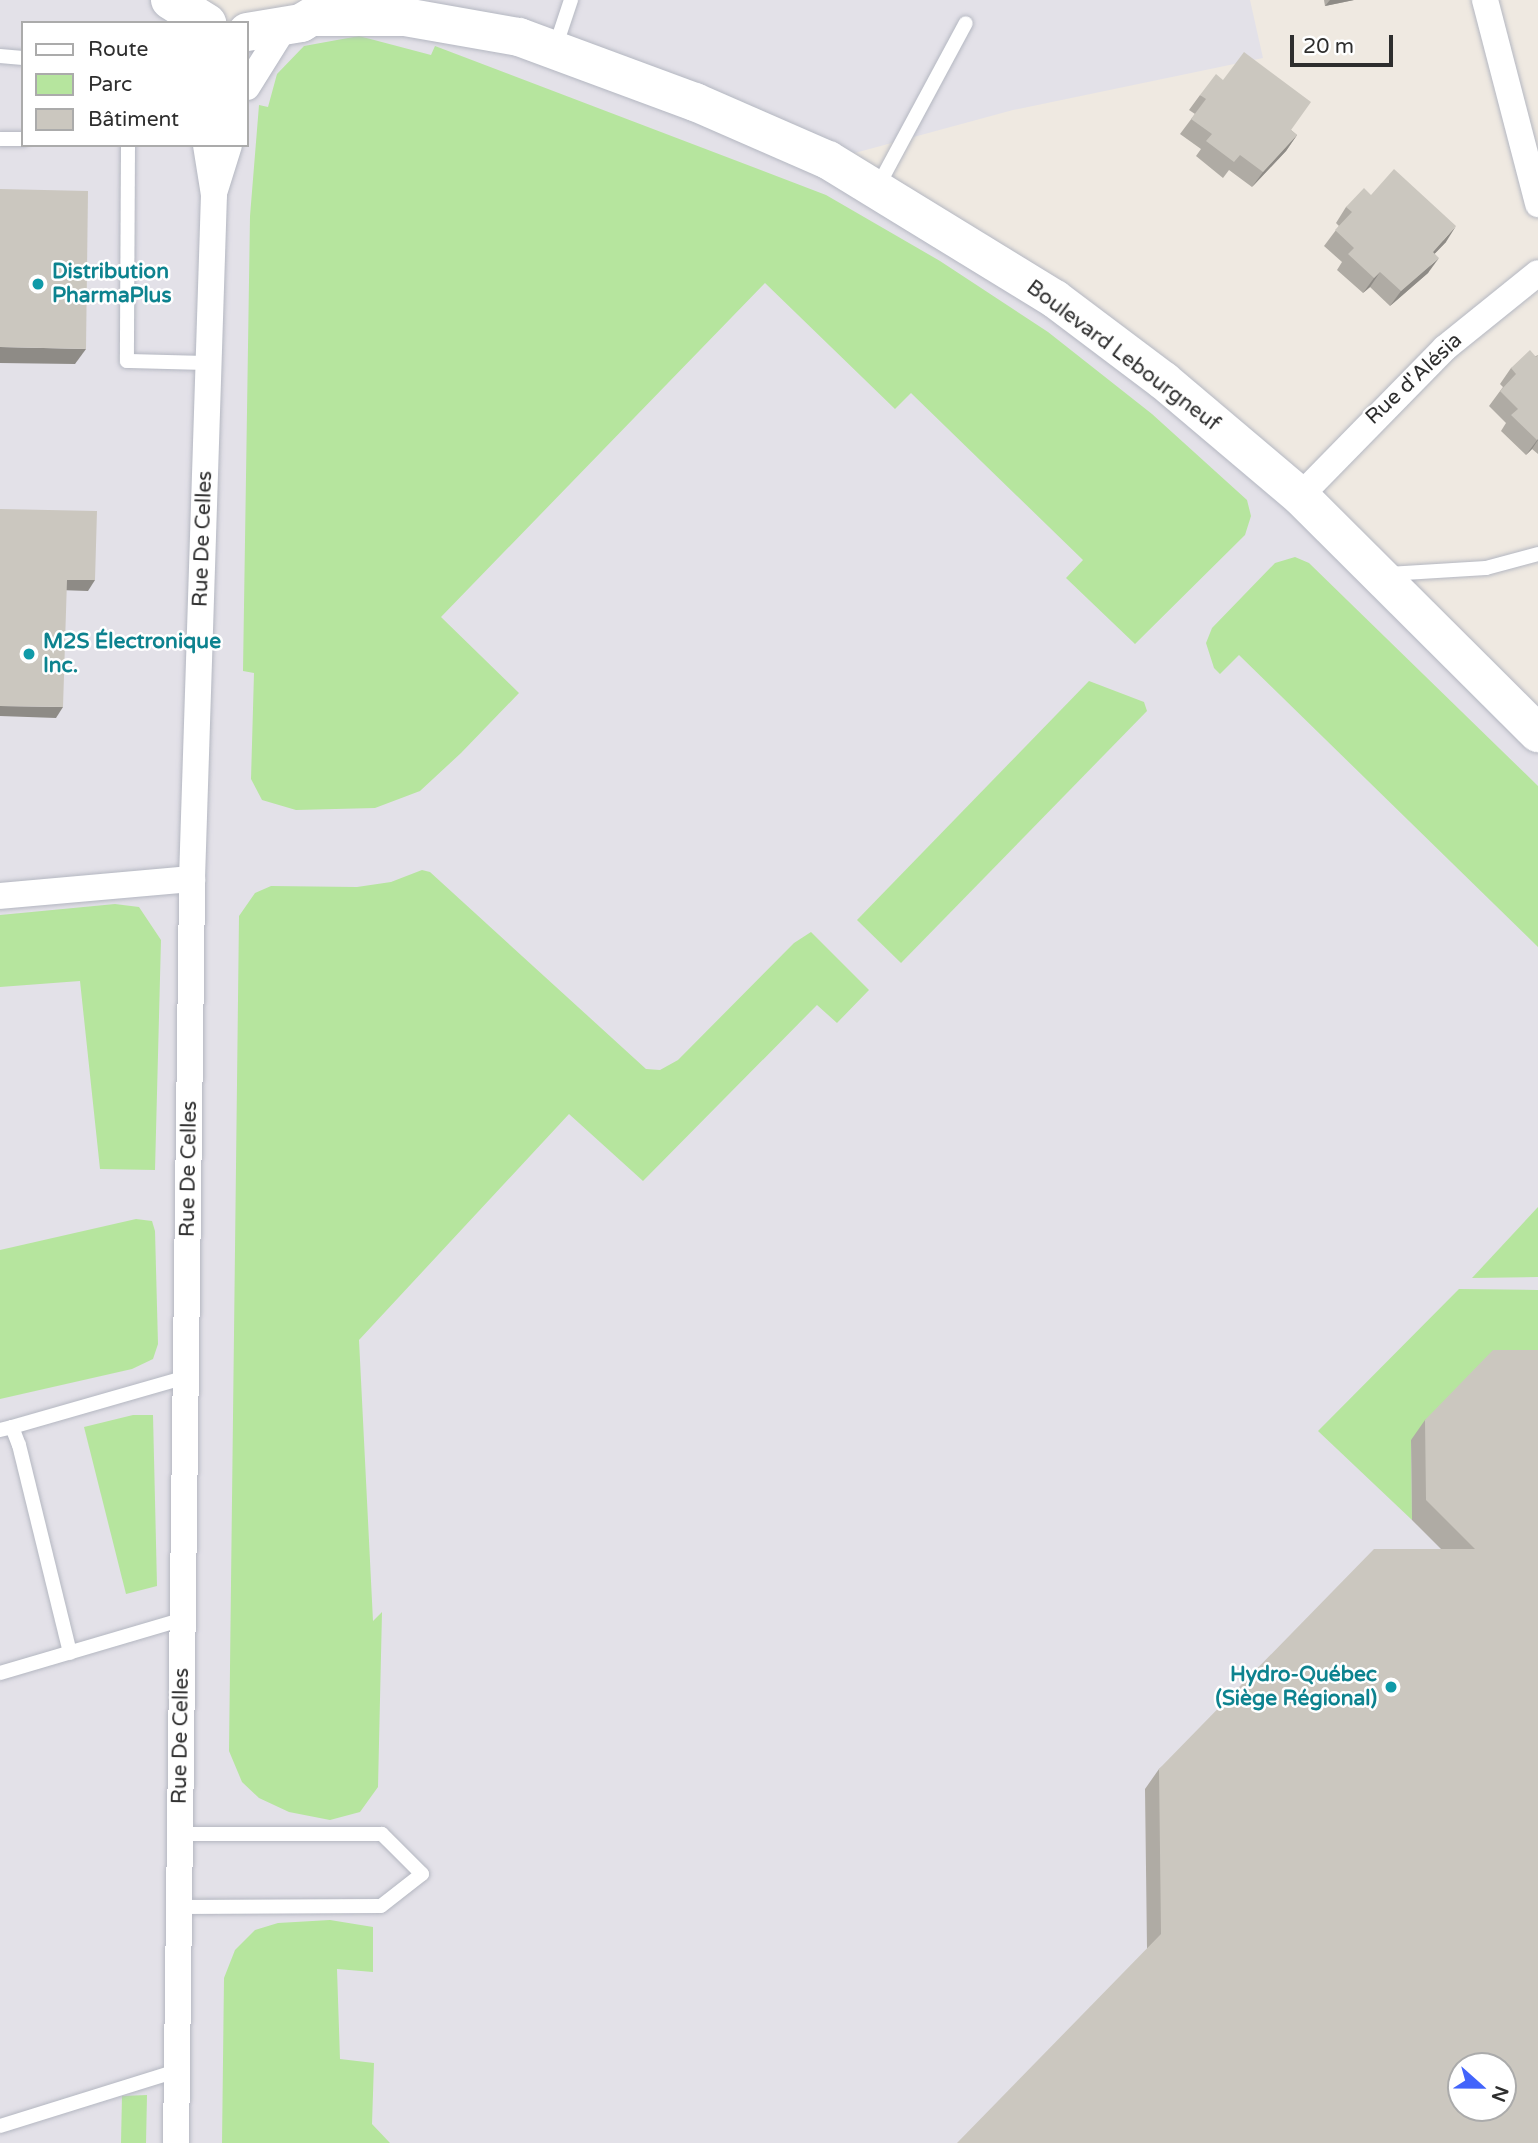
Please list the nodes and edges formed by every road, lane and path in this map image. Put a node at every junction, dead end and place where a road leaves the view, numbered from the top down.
1 (170, 0) edge
2 (468, 0) edge
3 (571, 0) edge
4 (1485, 0) edge
5 (313, 15) edge
6 (176, 21) edge
7 (204, 21) edge
8 (967, 23) dead end
9 (248, 32) edge
10 (519, 37) junction
11 (554, 50) junction
12 (0, 57) edge
13 (21, 58) edge
14 (248, 85) edge
15 (0, 139) edge
16 (21, 139) edge
17 (128, 147) edge
18 (206, 147) edge
19 (228, 147) edge
20 (876, 190) junction
21 (214, 195) junction
22 (1538, 204) edge
23 (1538, 272) edge
24 (208, 363) junction
25 (1300, 496) junction
26 (1538, 554) edge
27 (1378, 574) junction
28 (1538, 733) edge
29 (192, 879) junction
30 (0, 896) edge
31 (186, 1377) junction
32 (6, 1428) edge
33 (183, 1619) junction
34 (70, 1653) junction
35 (0, 1673) edge
36 (180, 1834) junction
37 (179, 1907) junction
38 (177, 2071) junction
39 (0, 2126) edge
40 (176, 2143) edge

1 - 6 street
1 - 7 main road
2 - 10 main road, Boulevard Lebourgneuf
3 - 11 lane
4 - 22 street
5 - 9 main road, Boulevard Lebourgneuf
5 - 10 main road, Boulevard Lebourgneuf
5 - 14 street
8 - 20 lane
10 - 11 main road, Boulevard Lebourgneuf
11 - 20 main road, Boulevard Lebourgneuf
12 - 13 lane
15 - 16 lane
17 - 24 lane
18 - 21 street, Rue De Celles
19 - 21 street, Rue De Celles
20 - 25 main road, Boulevard Lebourgneuf
21 - 24 street, Rue De Celles
23 - 25 street, Rue d'Alésia
24 - 29 street, Rue De Celles
25 - 27 main road, Boulevard Lebourgneuf
26 - 27 lane
27 - 28 main road, Boulevard Lebourgneuf
29 - 30 street
29 - 31 street, Rue De Celles
31 - 32 lane
31 - 33 street, Rue De Celles
32 - 34 lane
33 - 34 lane
33 - 36 street, Rue De Celles
34 - 35 lane
36 - 37 street, Rue De Celles
36 - 37 lane
37 - 38 street, Rue De Celles
38 - 39 lane
38 - 40 street, Rue De Celles

